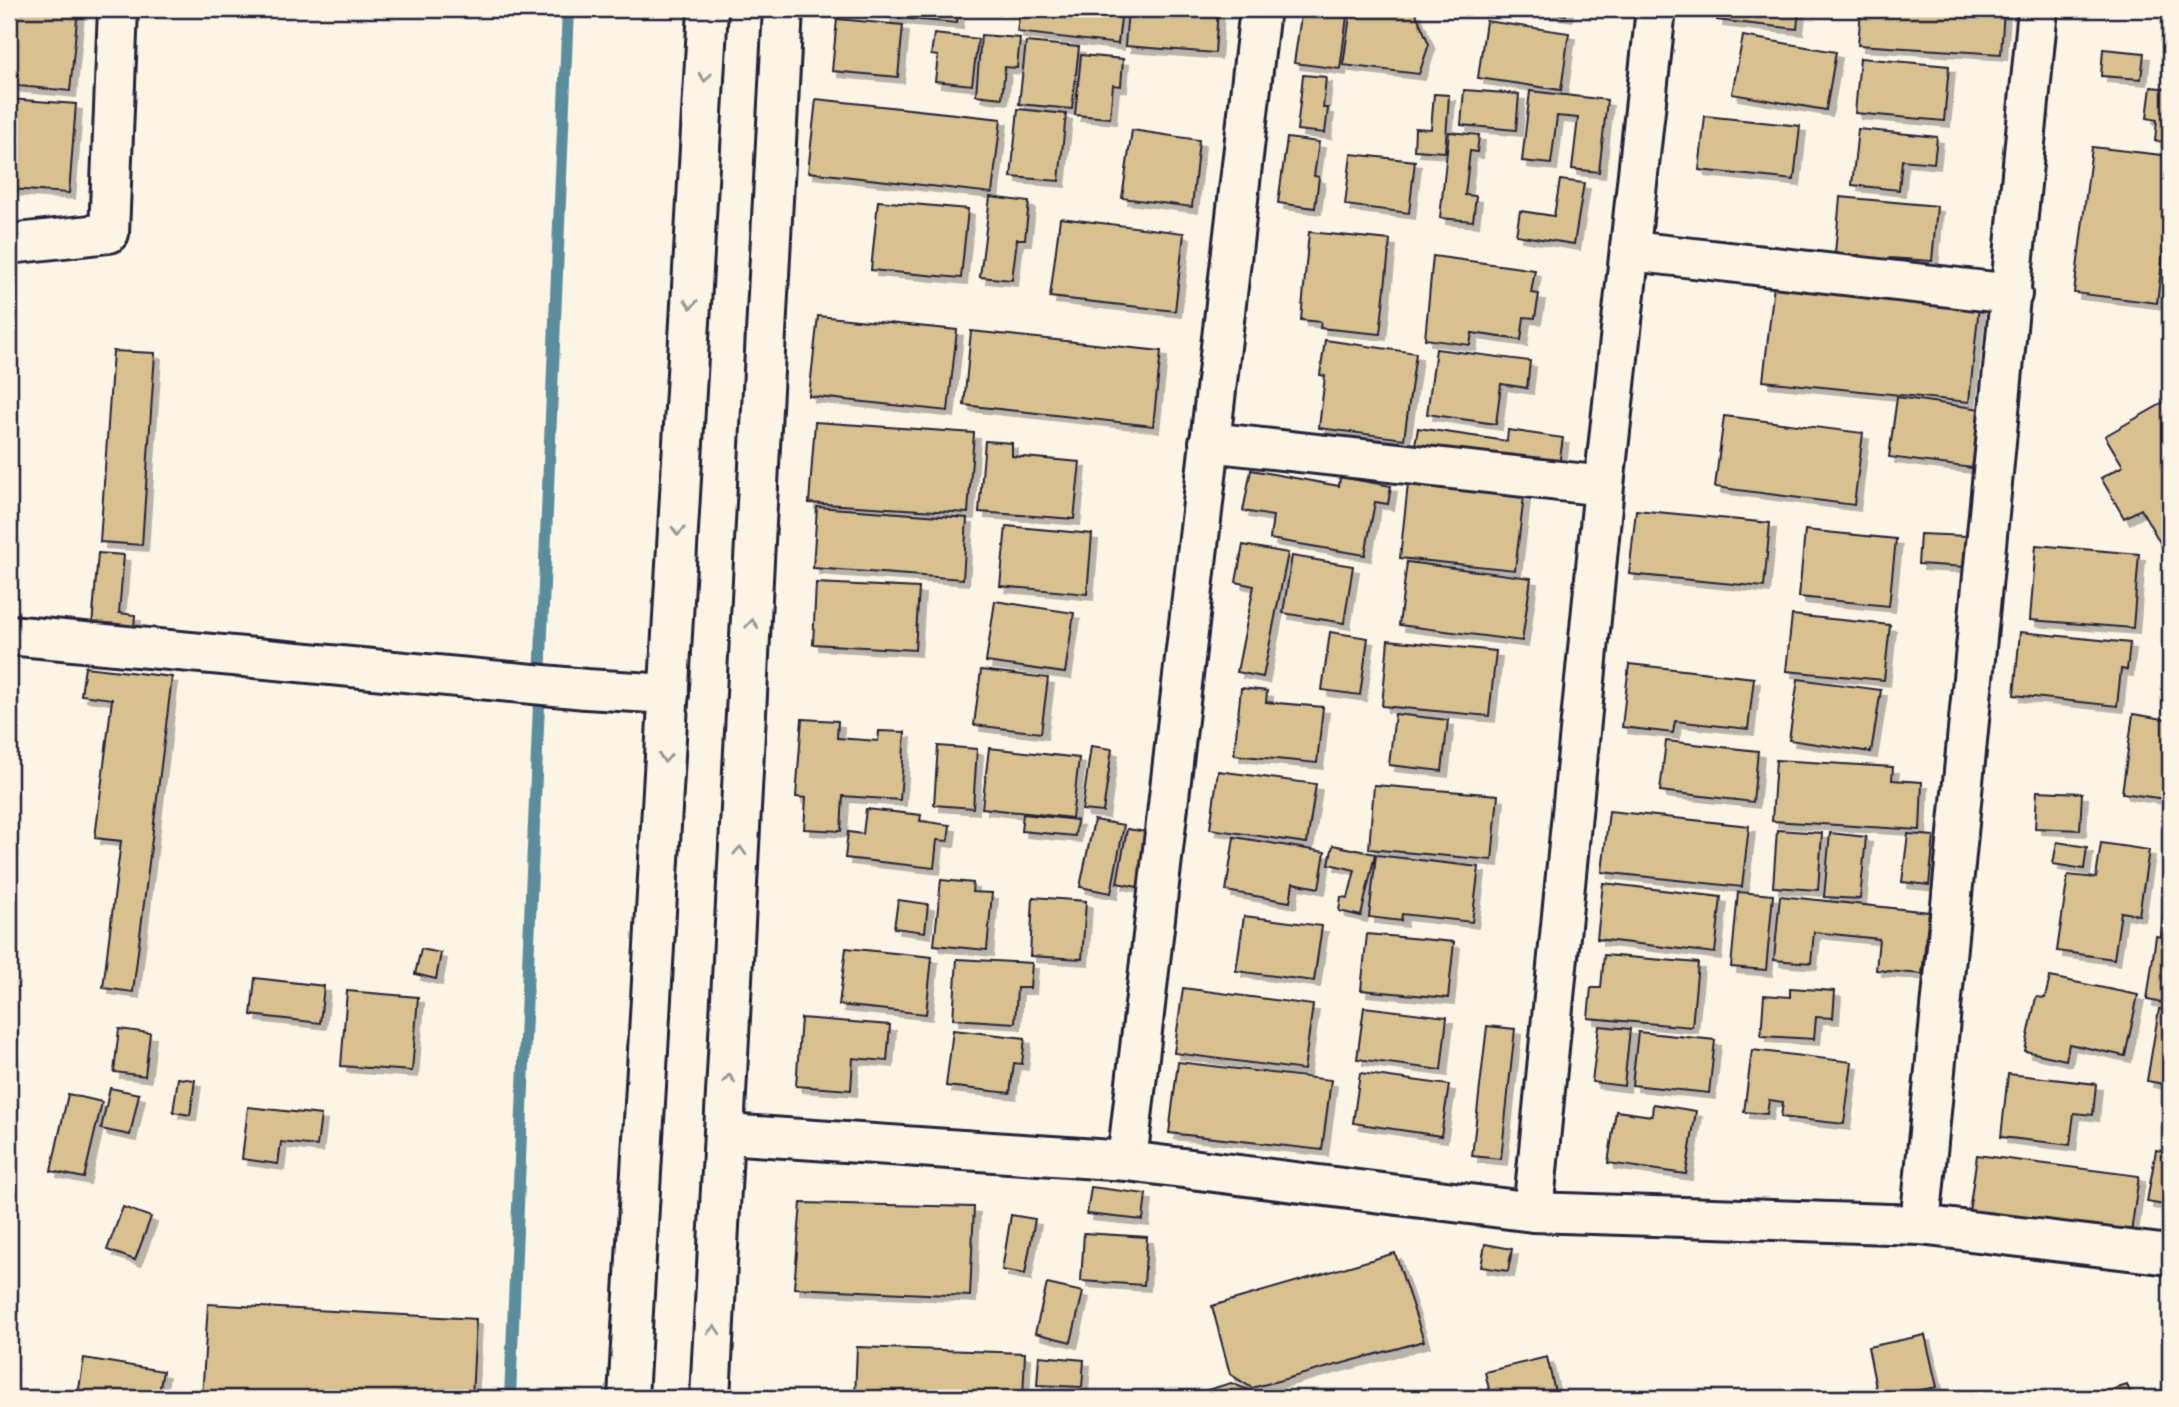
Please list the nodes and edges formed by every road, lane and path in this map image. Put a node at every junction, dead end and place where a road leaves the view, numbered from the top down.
1 (118, 9) edge
2 (708, 9) edge
3 (783, 9) edge
4 (1260, 9) edge
5 (1656, 9) edge
6 (2038, 9) edge
7 (9, 244) edge
8 (1631, 251) junction
9 (2011, 294) junction
10 (1209, 442) junction
11 (1604, 486) junction
12 (9, 635) edge
13 (669, 694) junction
14 (726, 1134) junction
15 (1127, 1161) junction
16 (1533, 1212) junction
17 (1920, 1225) junction
18 (2170, 1255) edge
19 (628, 1398) edge
20 (710, 1398) edge

1 - 7 street
2 -> 13 street
14 -> 3 street
4 - 10 street
5 - 8 street
6 - 9 street
8 - 9 street
8 - 11 street
9 - 17 street
10 - 11 street
10 - 15 street
11 - 16 street
12 - 13 street
13 -> 19 street
14 - 15 street
20 -> 14 street
15 - 16 street
16 - 17 street
17 - 18 street

